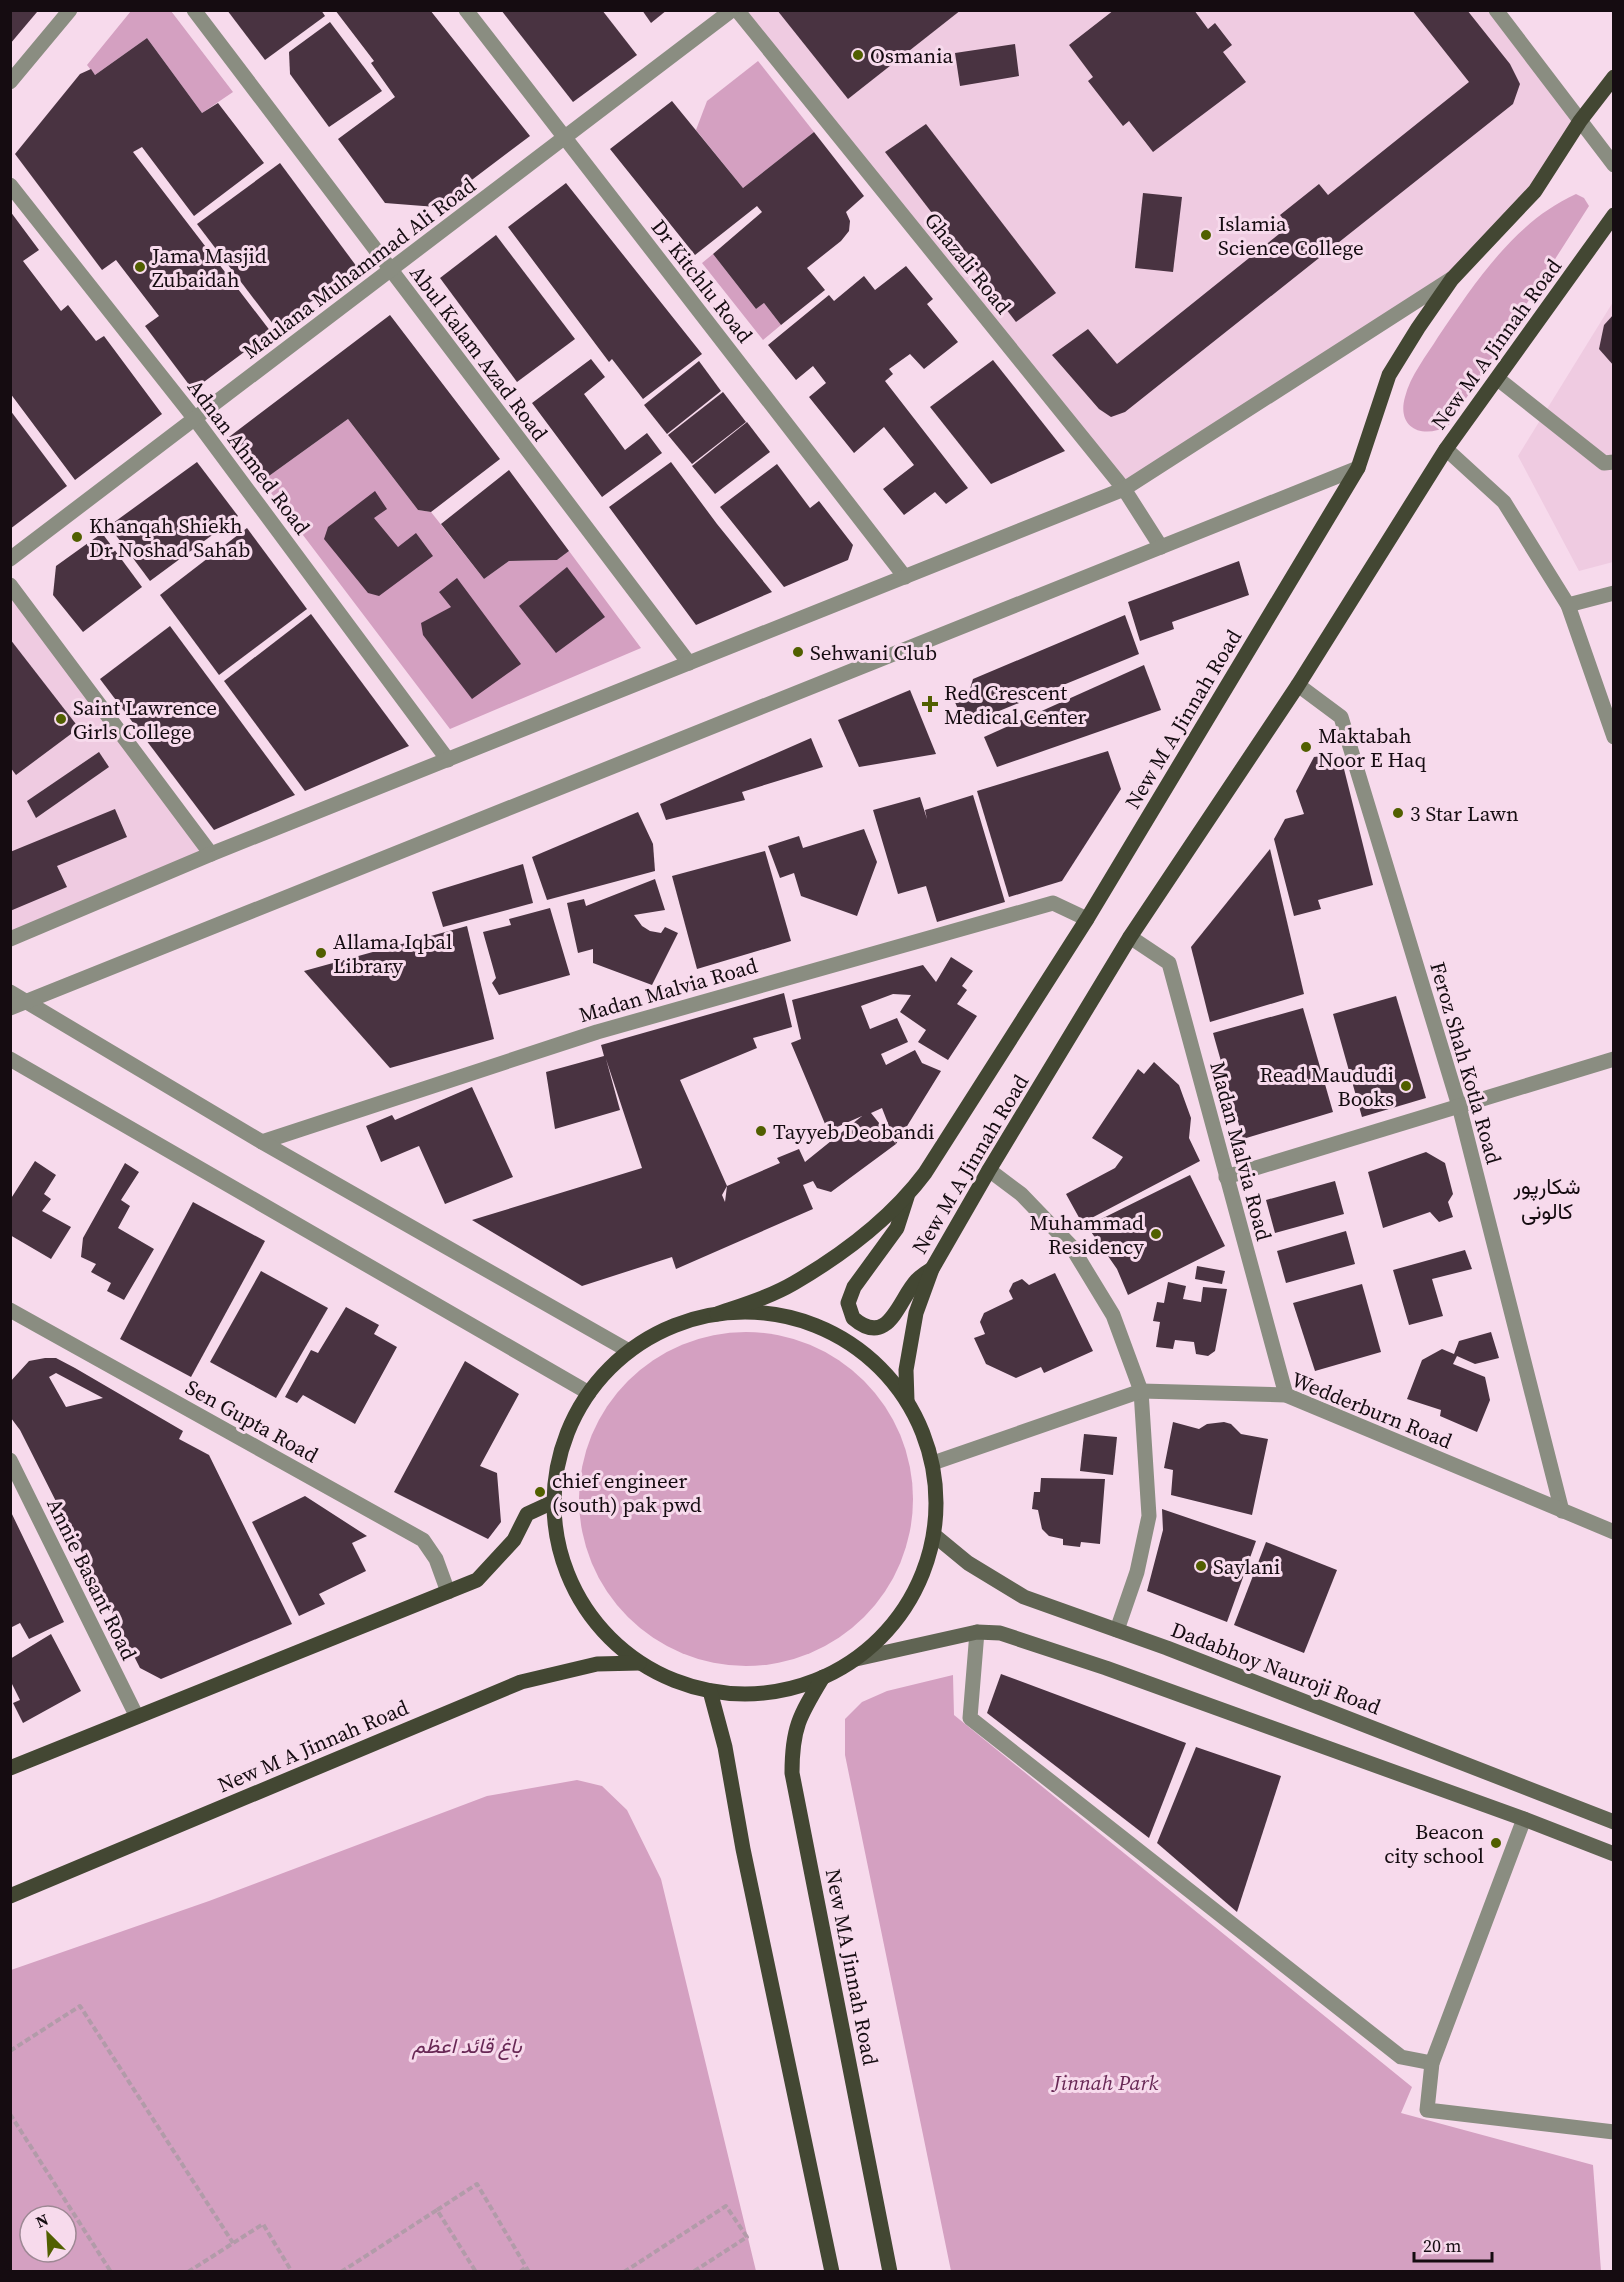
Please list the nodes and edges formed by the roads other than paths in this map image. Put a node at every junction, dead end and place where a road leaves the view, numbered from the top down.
1 (70, 10) edge
2 (194, 10) edge
3 (466, 10) edge
4 (732, 10) edge
5 (737, 10) edge
6 (1496, 10) edge
7 (1614, 77) edge
8 (10, 82) edge
9 (1580, 121) junction
10 (565, 138) junction
11 (1614, 165) edge
12 (10, 185) edge
13 (1614, 215) edge
14 (390, 271) junction
15 (1452, 279) junction
16 (1498, 379) junction
17 (195, 419) junction
18 (1446, 449) junction
19 (1614, 462) edge
20 (1358, 468) junction
21 (1124, 489) junction
22 (1161, 546) junction
23 (10, 559) edge
24 (905, 577) junction
25 (10, 585) edge
26 (1614, 593) edge
27 (1568, 605) junction
28 (688, 663) junction
29 (1298, 685) junction
30 (1614, 736) edge
31 (448, 760) junction
32 (211, 854) junction
33 (1087, 919) junction
34 (1130, 937) junction
35 (10, 939) edge
36 (10, 992) edge
37 (25, 1002) junction
38 (10, 1008) edge
39 (10, 1059) edge
40 (1614, 1059) edge
41 (1459, 1106) junction
42 (262, 1142) junction
43 (989, 1170) junction
44 (1226, 1177) junction
45 (907, 1197) junction
46 (932, 1269) junction
47 (10, 1310) edge
48 (717, 1314) junction
49 (628, 1352) junction
50 (1141, 1391) junction
51 (589, 1393) junction
52 (1286, 1395) junction
53 (907, 1401) junction
54 (10, 1460) edge
55 (933, 1463) junction
56 (553, 1502) junction
57 (1562, 1511) junction
58 (1614, 1532) edge
59 (934, 1535) junction
60 (448, 1592) junction
61 (1117, 1630) junction
62 (977, 1632) junction
63 (856, 1659) junction
64 (639, 1663) junction
65 (823, 1677) junction
66 (710, 1691) junction
67 (136, 1715) junction
68 (10, 1768) edge
69 (1524, 1819) junction
70 (1614, 1822) edge
71 (1614, 1854) edge
72 (10, 1896) edge
73 (1432, 2063) junction
74 (1614, 2132) edge
75 (832, 2271) edge
76 (890, 2271) edge

1 - 8 street
2 - 14 street, Abul Kalam Azad Road
3 - 10 street, Dr Kitchlu Road
4 - 10 street, Maulana Muhammad Ali Road
5 - 21 street, Ghazali Road
6 - 9 street
7 - 9 main road, New M A Jinnah Road
9 - 11 street
9 - 15 main road, New M A Jinnah Road
10 - 14 street, Maulana Muhammad Ali Road
10 - 24 street, Dr Kitchlu Road
12 - 17 street, Adnan Ahmed Road
13 - 16 main road, New M A Jinnah Road
14 - 17 street, Maulana Muhammad Ali Road
14 - 28 street, Abul Kalam Azad Road
15 - 20 main road, New M A Jinnah Road
15 - 21 street
16 - 18 main road, New M A Jinnah Road
16 - 19 street
17 - 23 street, Maulana Muhammad Ali Road
17 - 31 street, Adnan Ahmed Road
18 - 27 street
18 - 29 main road, New M A Jinnah Road
20 - 22 street
20 - 33 main road, New M A Jinnah Road
21 - 22 street, Ghazali Road
21 - 24 street
22 - 37 street
24 - 28 street
25 - 32 street
26 - 27 street
27 - 30 street
28 - 31 street
29 - 34 main road, New M A Jinnah Road
29 - 41 street, Feroz Shah Kotla Road
31 - 32 street
32 - 35 street
33 - 42 street, Madan Malvia Road
33 - 45 main road, New M A Jinnah Road
34 - 43 main road, New M A Jinnah Road
34 - 44 street, Madan Malvia Road
36 - 37 street
37 - 38 street
37 - 42 street
39 - 51 street
40 - 41 street
41 - 44 street
41 - 57 street, Feroz Shah Kotla Road
42 - 49 street
43 - 46 main road, New M A Jinnah Road
43 - 50 street
44 - 52 street, Madan Malvia Road
45 - 46 main road
45 - 48 main road, New M A Jinnah Road
46 - 53 main road, New M A Jinnah Road
47 - 60 street, Sen Gupta Road
48 - 49 main road
48 - 53 main road
49 - 51 main road
50 - 52 street, Wedderburn Road
50 - 55 street, Wedderburn Road
50 - 61 street
51 - 56 main road
52 - 57 street, Wedderburn Road
53 - 55 main road
54 - 67 street, Annie Basant Road
55 - 59 main road
56 - 60 main road
56 - 64 main road
57 - 58 street, Wedderburn Road
59 - 61 main road, Dadabhoy Nauroji Road
59 - 63 main road
60 - 67 main road
61 - 70 main road, Dadabhoy Nauroji Road
62 - 63 main road
62 - 69 main road
62 - 73 street
63 - 65 main road
64 - 66 main road
64 - 72 main road, New M A Jinnah Road
65 - 66 main road
65 - 76 main road, New MA Jinnah Road
66 - 75 main road
67 - 68 main road
69 - 71 main road
69 - 73 street
73 - 74 street

